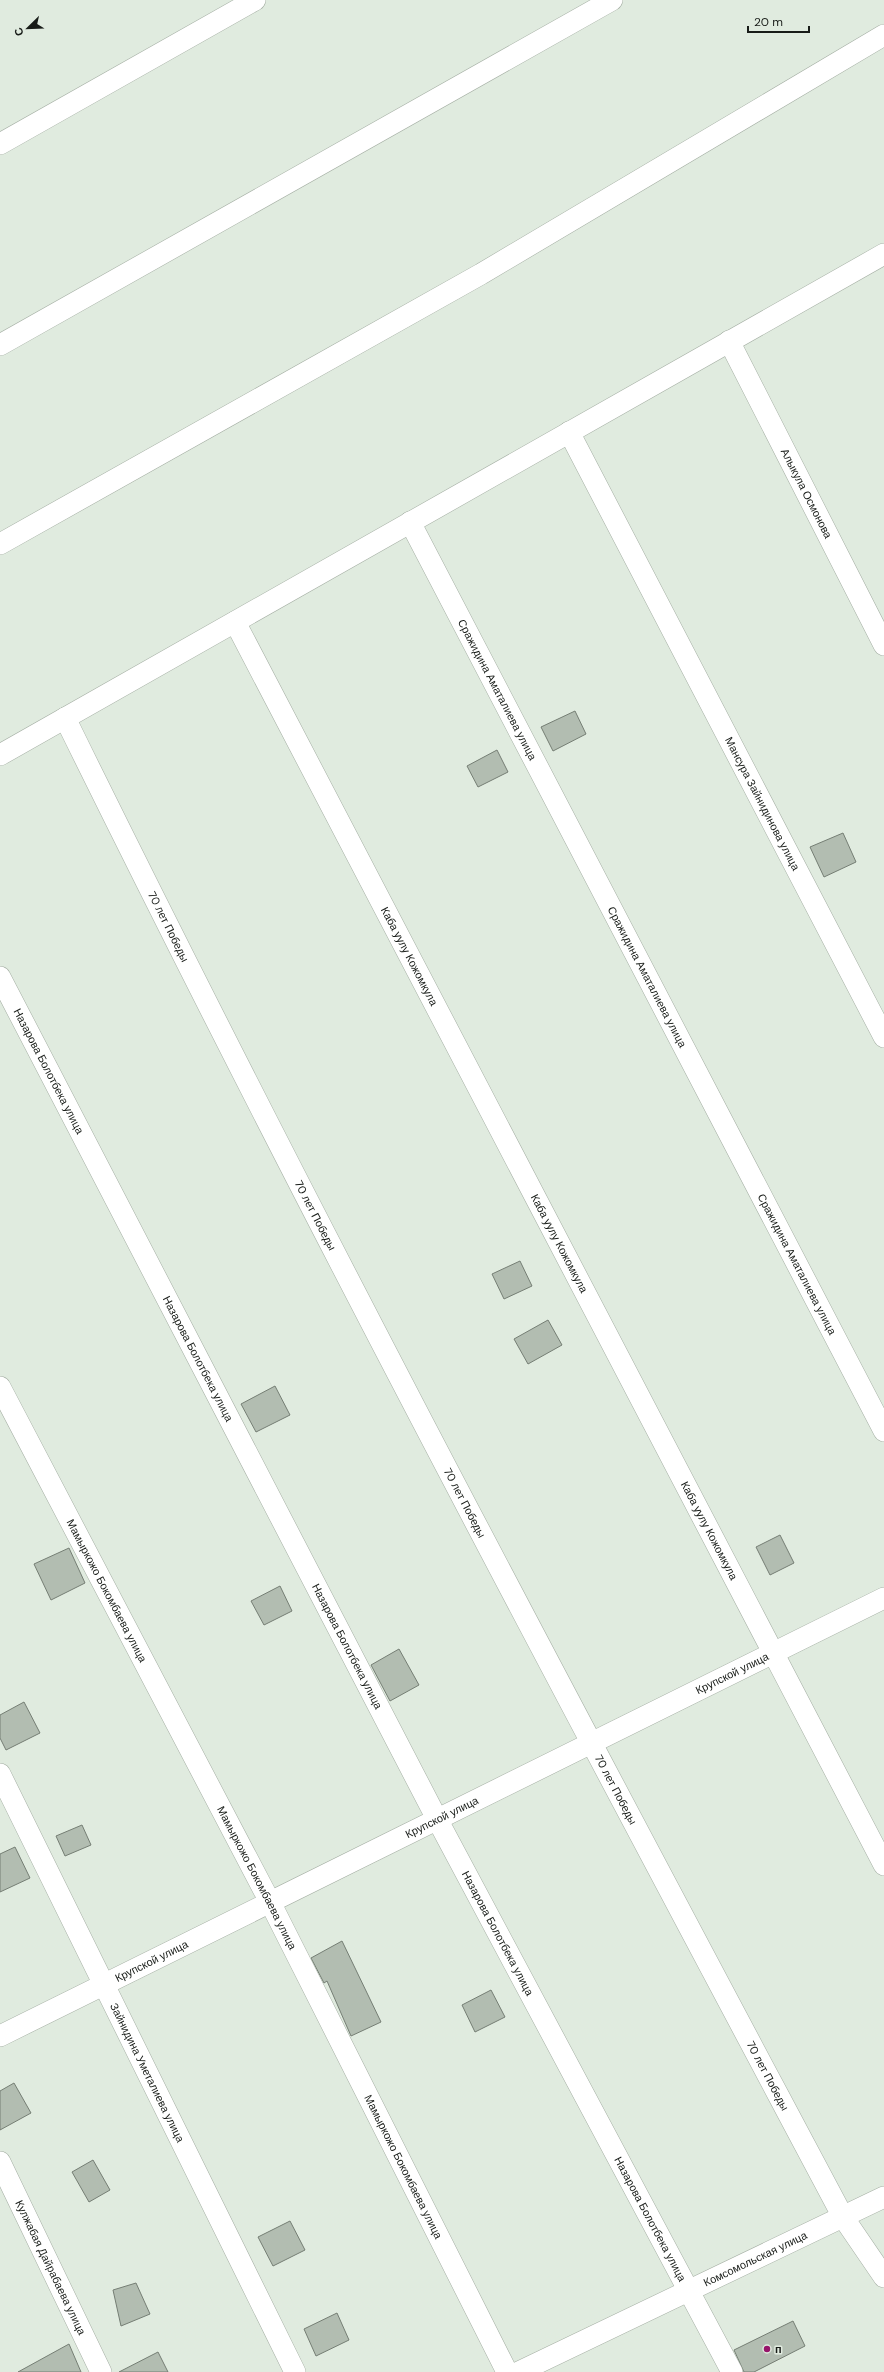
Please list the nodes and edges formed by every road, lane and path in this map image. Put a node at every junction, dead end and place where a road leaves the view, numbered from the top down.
1 (256, 0) edge
2 (612, 0) edge
3 (884, 35) edge
4 (0, 144) edge
5 (884, 254) edge
6 (729, 341) junction
7 (0, 345) edge
8 (569, 432) junction
9 (410, 522) junction
10 (0, 544) edge
11 (235, 622) junction
12 (884, 645) edge
13 (65, 718) junction
14 (0, 755) edge
15 (0, 977) edge
16 (884, 1037) edge
17 (0, 1387) edge
18 (884, 1431) edge
19 (884, 1598) edge
20 (775, 1652) junction
21 (591, 1743) junction
22 (0, 1774) edge
23 (437, 1819) junction
24 (884, 1865) edge
25 (270, 1902) junction
26 (104, 1984) junction
27 (0, 2036) edge
28 (0, 2162) edge
29 (884, 2197) edge
30 (843, 2217) junction
31 (884, 2277) edge
32 (688, 2291) junction
33 (518, 2371) edge
34 (101, 2372) edge
35 (295, 2372) edge
36 (732, 2372) edge

1 - 4 street
2 - 7 street
3 - 10 street
5 - 6 street
6 - 8 street
6 - 12 street, Алыкула Осмонова
8 - 9 street
8 - 16 street, Мансура Зайнидинова улица
9 - 11 street
9 - 18 street, Сражидина Аматалиева улица
11 - 13 street
11 - 20 street, Каба уулу Кожомкула
13 - 14 street
13 - 21 street, 70 лет Победы
15 - 23 street, Назарова Болотбека улица
17 - 25 street, Мамыркожо Бокомбаева улица
19 - 20 street, Крупской улица
20 - 21 street, Крупской улица
20 - 24 street, Каба уулу Кожомкула
21 - 23 street, Крупской улица
21 - 30 street, 70 лет Победы
22 - 26 street, Зайнидина Уметалиева улица
23 - 25 street, Крупской улица
23 - 32 street, Назарова Болотбека улица
25 - 26 street, Крупской улица
25 - 33 street, Мамыркожо Бокомбаева улица
26 - 27 street, Крупской улица
26 - 35 street, Зайнидина Уметалиева улица
28 - 34 street, Кулжабая Дайрабаева улица
29 - 30 street, Комсомольская улица
30 - 31 street, 70 лет Победы
30 - 32 street, Комсомольская улица
32 - 33 street, Комсомольская улица
32 - 36 street, Назарова Болотбека улица

